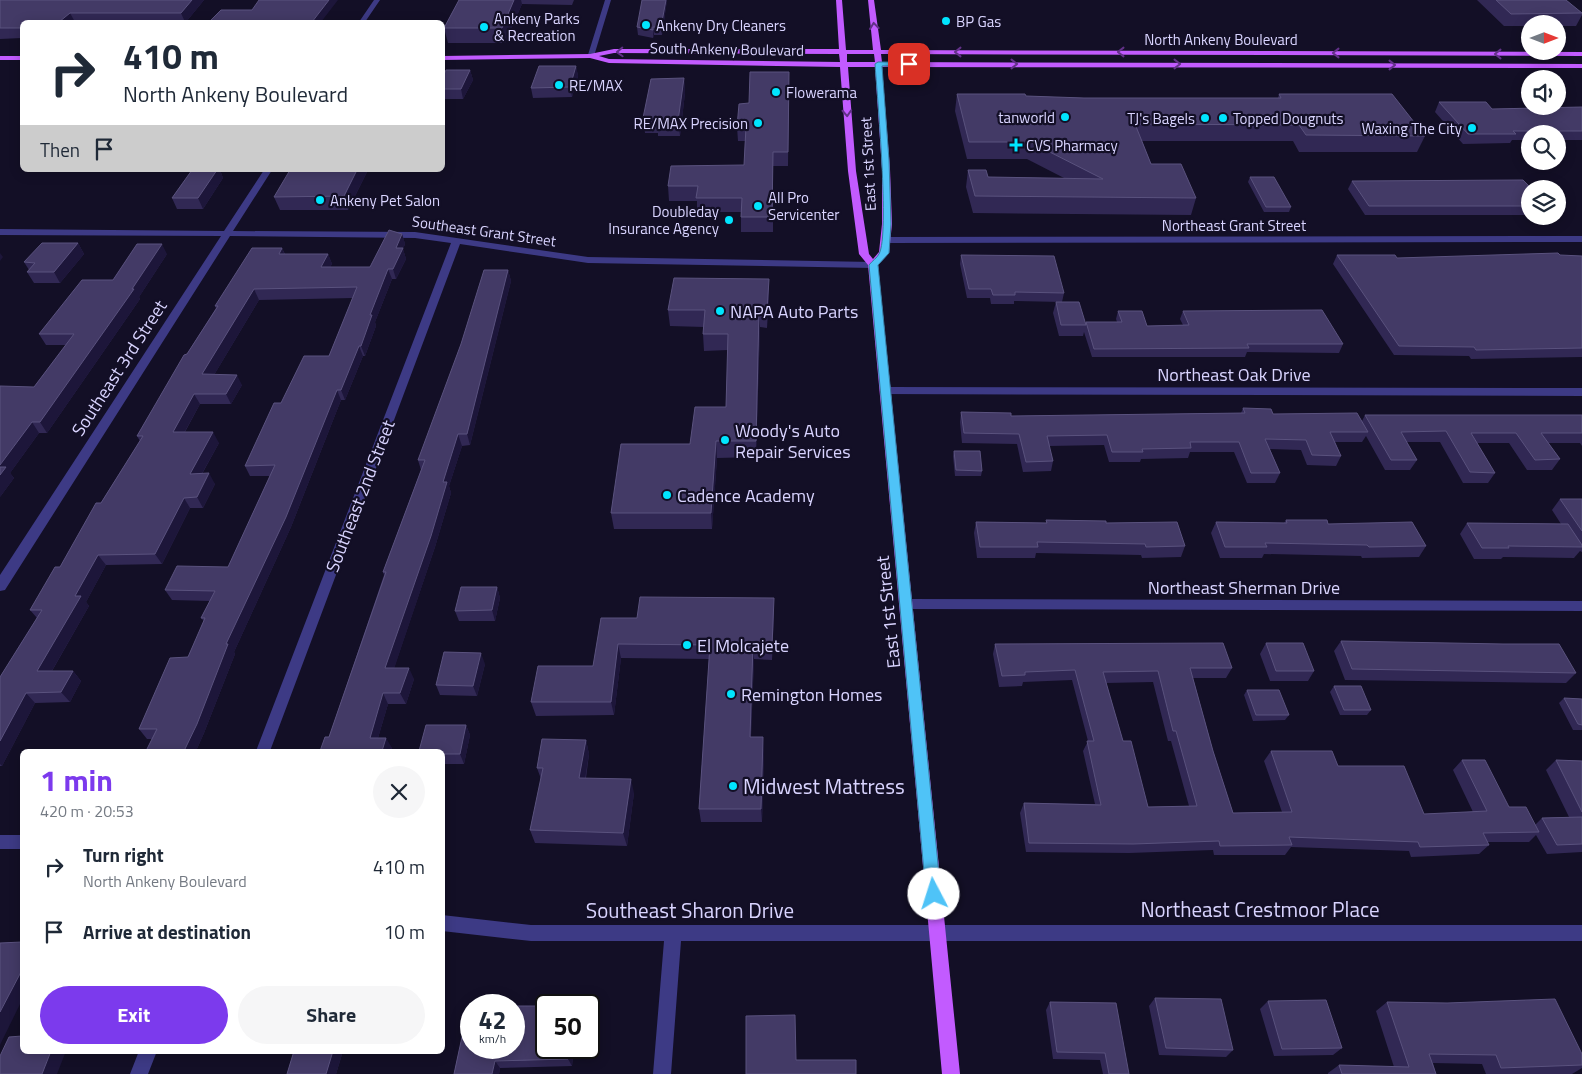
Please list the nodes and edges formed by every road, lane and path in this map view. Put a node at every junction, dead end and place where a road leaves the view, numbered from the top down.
1 (377, 0) edge
2 (608, 0) edge
3 (839, 0) edge
4 (871, 0) edge
5 (363, 20) edge
6 (860, 52) joint
7 (1582, 54) edge
8 (590, 56) junction
9 (0, 58) edge
10 (20, 58) edge
11 (445, 58) edge
12 (844, 58) junction
13 (878, 58) junction
14 (863, 64) joint
15 (1582, 66) edge
16 (267, 172) edge
17 (0, 232) edge
18 (225, 234) junction
19 (1582, 239) edge
20 (457, 240) junction
21 (886, 240) junction
22 (873, 265) junction
23 (885, 391) junction
24 (1582, 392) edge
25 (0, 586) edge
26 (906, 604) junction
27 (1582, 606) edge
28 (264, 749) edge
29 (0, 842) edge
30 (20, 842) edge
31 (445, 923) edge
32 (937, 931) junction
33 (673, 932) junction
34 (1582, 933) edge
35 (147, 1054) edge
36 (139, 1074) edge
37 (662, 1074) edge
38 (951, 1074) edge

1 - 5 street
2 - 8 street
3 - 12 main road, East 1st Street
13 -> 4 main road, East 1st Street
6 - 12 main road, South Ankeny Boulevard
6 - 13 main road, North Ankeny Boulevard
7 -> 13 main road, North Ankeny Boulevard
8 - 11 main road, South Ankeny Boulevard
12 -> 8 main road, South Ankeny Boulevard
8 - 12 main road, South Ankeny Boulevard
9 - 10 main road
12 - 14 main road, South Ankeny Boulevard
12 -> 22 main road, East 1st Street
13 - 14 main road, North Ankeny Boulevard
13 -> 15 main road, North Ankeny Boulevard
13 - 21 main road, East 1st Street
16 - 18 street, Southeast 3rd Street
17 - 18 street, Southeast Grant Street
18 - 20 street, Southeast Grant Street
18 - 25 street, Southeast 3rd Street
19 - 21 street, Northeast Grant Street
20 - 22 street, Southeast Grant Street
20 - 28 street, Southeast 2nd Street
21 - 22 main road, East 1st Street
22 - 23 main road, East 1st Street
23 - 24 street, Northeast Oak Drive
23 - 26 main road, East 1st Street
26 - 27 street, Northeast Sherman Drive
26 - 32 main road, East 1st Street
29 - 30 street
31 - 33 street, Southeast Sharon Drive
32 - 33 street, Southeast Sharon Drive
32 - 34 street, Northeast Crestmoor Place
32 - 38 main road, East 1st Street
33 - 37 street
35 - 36 street

